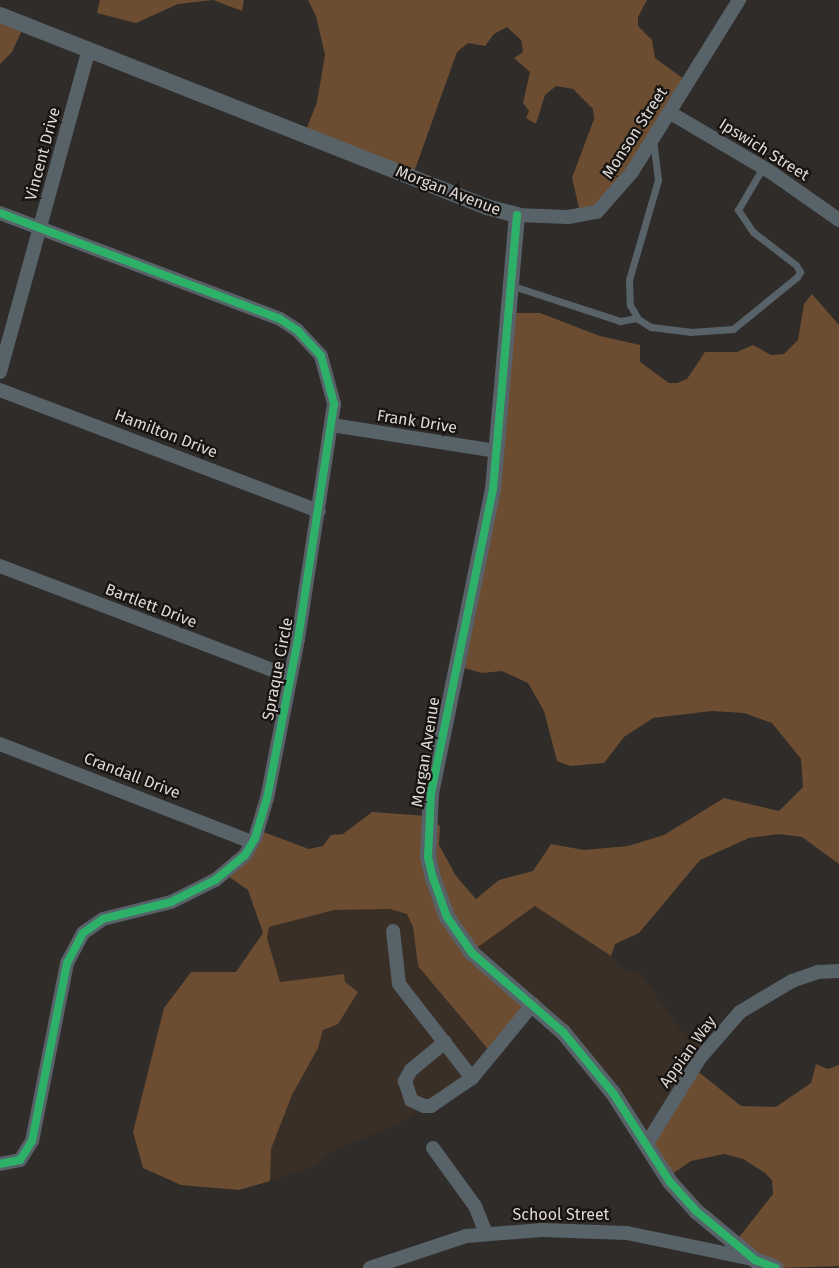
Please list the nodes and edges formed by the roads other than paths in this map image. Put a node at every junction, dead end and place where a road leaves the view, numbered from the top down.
1 (739, 0) edge
2 (0, 15) edge
3 (89, 49) junction
4 (669, 112) junction
5 (653, 139) junction
6 (763, 167) junction
7 (0, 213) edge
8 (517, 215) junction
9 (839, 220) edge
10 (40, 229) junction
11 (510, 285) junction
12 (637, 318) junction
13 (0, 372) edge
14 (0, 390) edge
15 (332, 425) junction
16 (497, 450) junction
17 (319, 511) junction
18 (0, 566) edge
19 (291, 676) junction
20 (0, 744) edge
21 (252, 842) junction
22 (393, 931) dead end
23 (839, 971) edge
24 (533, 1004) junction
25 (445, 1042) junction
26 (472, 1078) junction
27 (646, 1145) junction
28 (433, 1148) dead end
29 (0, 1164) edge
30 (486, 1233) junction
31 (755, 1260) junction
32 (370, 1268) edge
33 (776, 1268) edge

1 - 4 street, Monson Street
2 - 3 street, Morgan Avenue
3 - 8 street, Morgan Avenue
3 - 10 street, Vincent Drive
4 - 5 street, Monson Street
4 - 6 street, Ipswich Street
5 - 8 street, Monson Street
5 - 12 lane
6 - 9 street, Ipswich Street
6 - 12 lane
7 - 10 street, Spraque Circle
8 - 11 street, Morgan Avenue
10 - 13 street, Vincent Drive
10 - 15 street, Spraque Circle
11 - 12 lane
11 - 16 street, Morgan Avenue
14 - 17 street, Hamilton Drive
15 - 16 street, Frank Drive
15 - 17 street, Spraque Circle
16 - 24 street, Morgan Avenue
17 - 19 street, Spraque Circle
18 - 19 street, Bartlett Drive
19 - 21 street, Spraque Circle
20 - 21 street, Crandall Drive
21 - 29 street, Spraque Circle
22 - 25 street
23 - 27 street, Appian Way
24 - 26 street
24 - 27 street, Morgan Avenue
25 - 26 street
25 - 26 street
27 - 31 street, Morgan Avenue
28 - 30 street
30 - 31 street, School Street
30 - 32 street, School Street
31 - 33 street, Morgan Avenue

